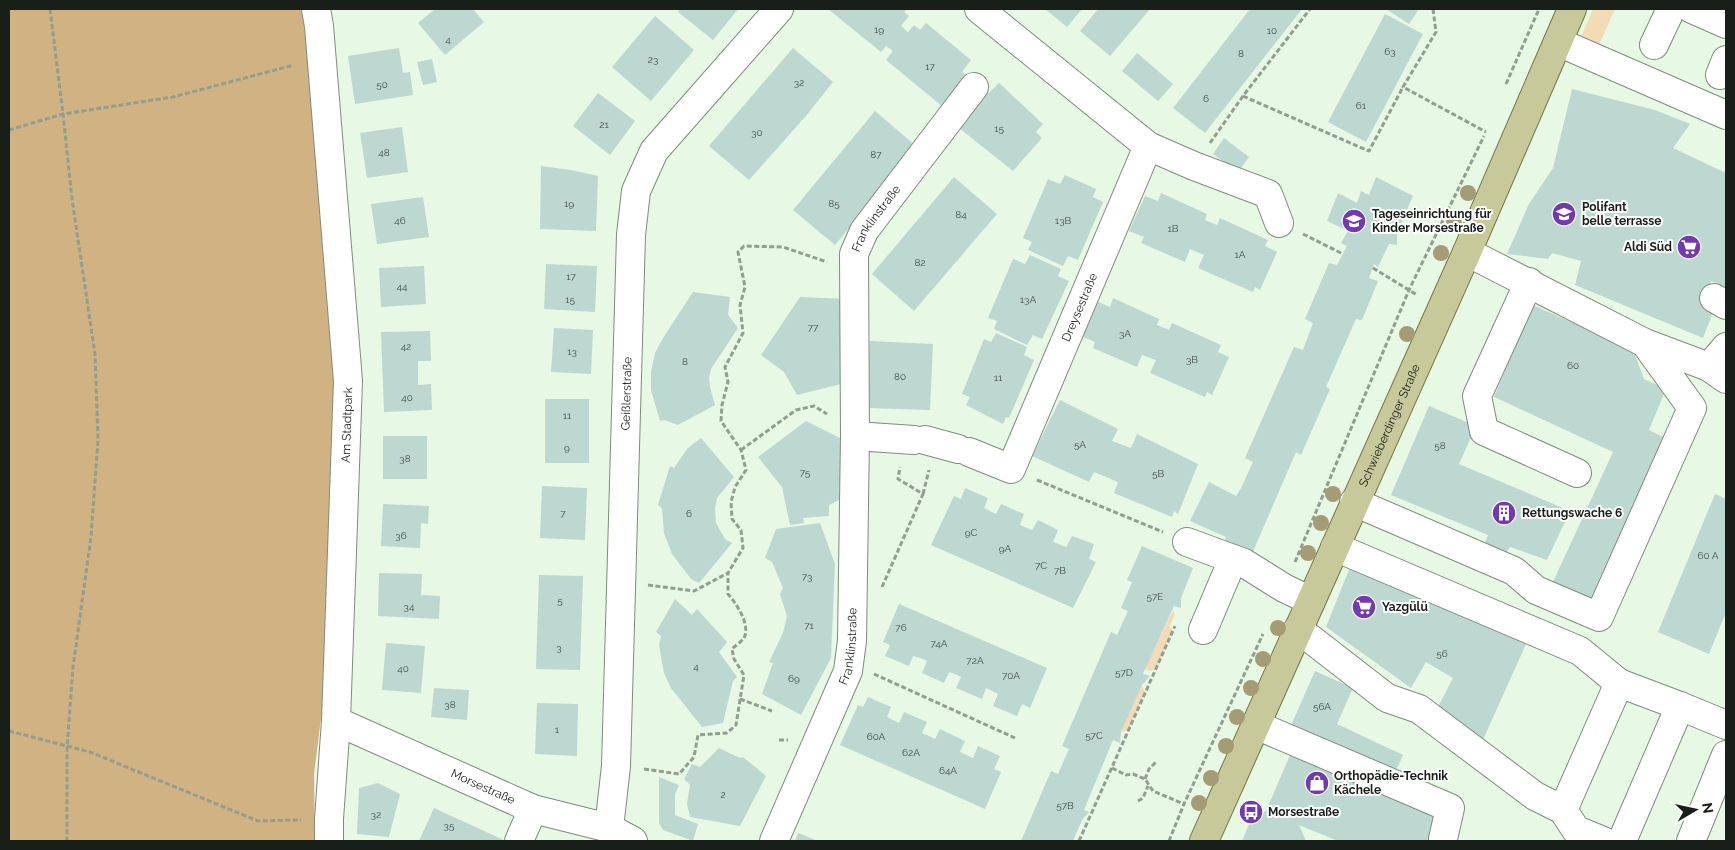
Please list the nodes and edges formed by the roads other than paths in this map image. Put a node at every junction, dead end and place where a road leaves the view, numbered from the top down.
1 (779, 9) edge
2 (979, 9) edge
3 (1572, 9) edge
4 (1671, 9) edge
5 (1692, 9) edge
6 (324, 15) edge
7 (1726, 24) edge
8 (1558, 42) junction
9 (1654, 45) dead end
10 (974, 87) dead end
11 (1726, 115) edge
12 (1148, 146) junction
13 (1279, 223) road end
14 (1467, 252) junction
15 (1529, 282) junction
16 (1645, 343) junction
17 (1726, 347) edge
18 (1717, 373) edge
19 (854, 435) junction
20 (1577, 472) dead end
21 (1354, 502) junction
22 (1187, 542) road end
23 (1335, 547) junction
24 (1232, 559) junction
25 (1311, 602) junction
26 (1298, 629) junction
27 (1203, 630) dead end
28 (1619, 683) junction
29 (1680, 706) junction
30 (336, 721) junction
31 (1256, 725) junction
32 (1726, 725) edge
33 (1726, 755) edge
34 (533, 809) junction
35 (1563, 810) junction
36 (609, 828) junction
37 (329, 830) edge
38 (1443, 839) dead end
39 (519, 841) edge
40 (634, 841) edge
41 (774, 841) edge
42 (1204, 841) edge
43 (1602, 841) edge
44 (1622, 841) edge
45 (1691, 841) edge

1 - 36 street, Geißlerstraße
2 - 12 street
3 - 8 main road, Schwieberdinger Straße
4 - 9 street
5 - 7 street
6 - 30 street, Am Stadtpark
8 - 11 street
8 - 14 main road, Schwieberdinger Straße
10 - 19 street, Franklinstraße
12 - 13 street
12 - 19 street, Dreysestraße
14 - 15 street
14 - 21 main road, Schwieberdinger Straße
15 - 16 street
15 - 20 street
16 - 18 street
16 - 21 street
17 - 18 street
19 - 41 street, Franklinstraße
21 - 23 main road, Schwieberdinger Straße
22 - 24 street
23 - 25 main road, Schwieberdinger Straße
23 - 28 street
24 - 25 street
24 - 27 street
25 - 26 main road, Schwieberdinger Straße
26 - 31 main road, Schwieberdinger Straße
26 - 35 street
28 - 29 street
28 - 35 street
29 - 32 street
29 - 44 street
30 - 34 street, Morsestraße
30 - 37 street, Am Stadtpark
31 - 38 street
31 - 42 main road, Schwieberdinger Straße
33 - 45 street
34 - 36 street, Morsestraße
34 - 39 street
35 - 43 street
36 - 40 street, Morsestraße

